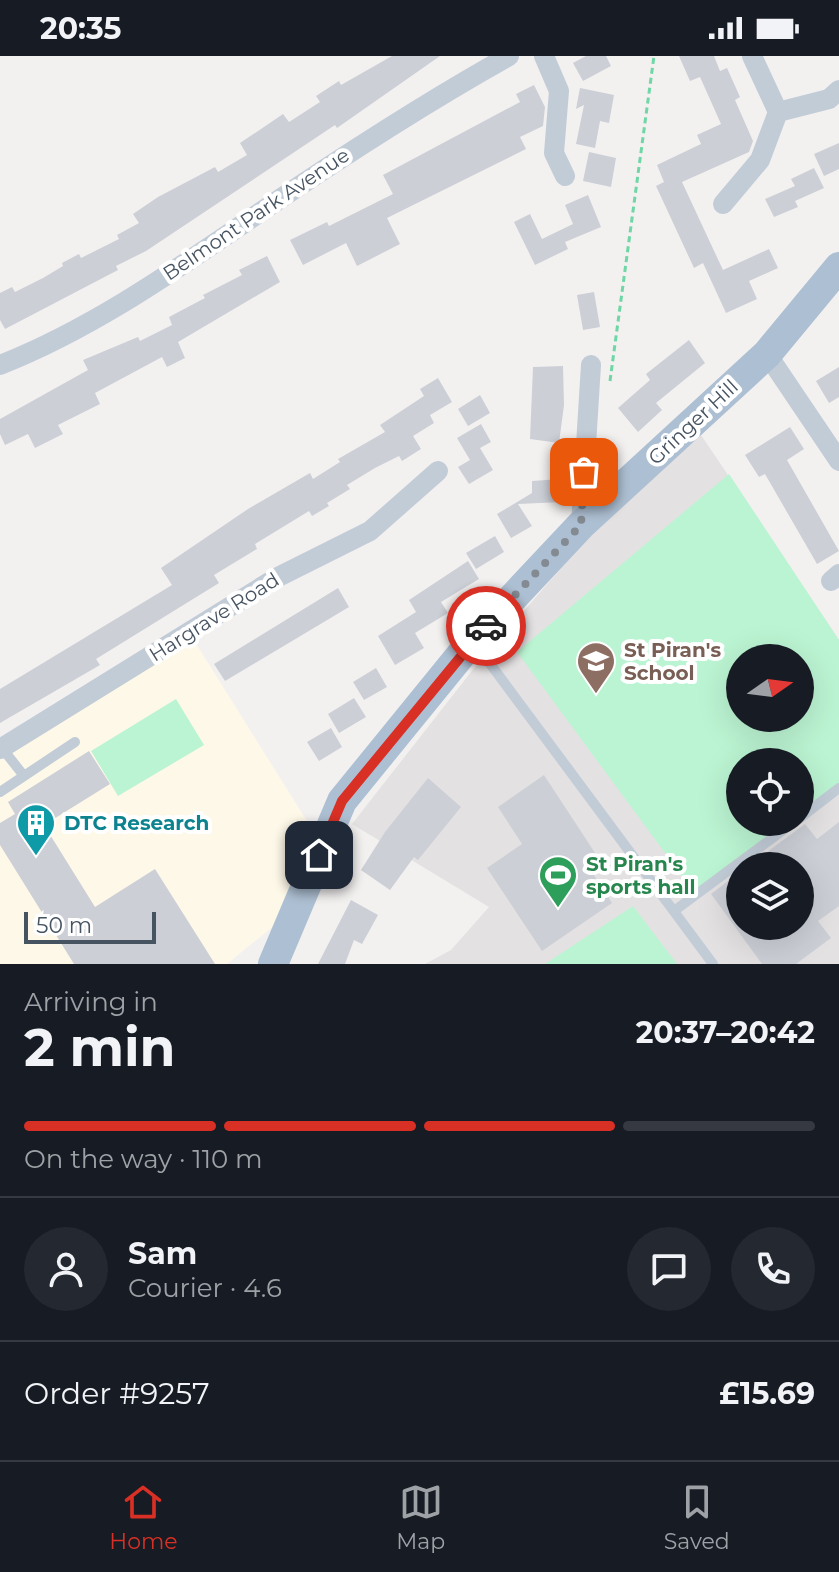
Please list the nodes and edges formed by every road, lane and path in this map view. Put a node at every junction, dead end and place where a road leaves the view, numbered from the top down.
1 (509, 56) edge
2 (544, 56) edge
3 (654, 56) edge
4 (752, 56) edge
5 (839, 90) edge
6 (778, 112) junction
7 (565, 176) dead end
8 (723, 204) dead end
9 (839, 267) edge
10 (767, 354) junction
11 (0, 365) edge
12 (591, 365) dead end
13 (610, 381) dead end
14 (839, 461) edge
15 (432, 483) dead end
16 (581, 525) junction
17 (473, 640) junction
18 (75, 742) dead end
19 (1, 749) edge
20 (24, 776) junction
21 (839, 788) edge
22 (0, 792) edge
23 (814, 807) edge
24 (775, 836) edge
25 (674, 911) junction
26 (273, 964) edge
27 (713, 964) edge

1 - 11 street, Belmont Park Avenue
2 - 7 street
3 - 13 path
4 - 6 street
5 - 6 street
6 - 8 street
9 - 10 main road, Gringer Hill
10 - 14 street
10 - 16 main road, Gringer Hill
12 - 16 street
15 - 19 street, Hargrave Road
16 - 17 main road, Gringer Hill
17 - 25 lane
17 - 26 main road, Gringer Hill
18 - 20 lane
19 - 20 lane
20 - 22 lane
21 - 23 lane
24 - 25 lane
25 - 27 lane

